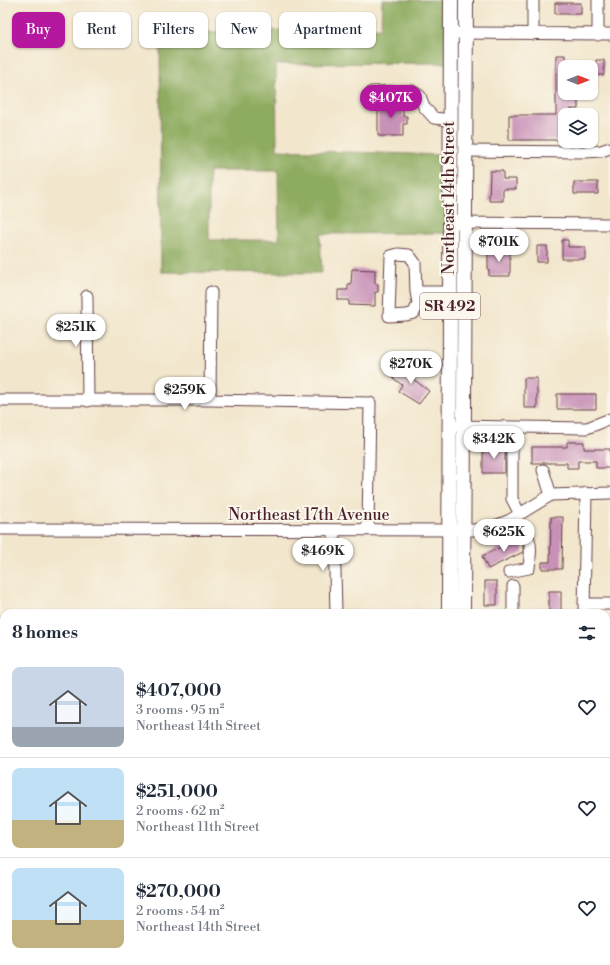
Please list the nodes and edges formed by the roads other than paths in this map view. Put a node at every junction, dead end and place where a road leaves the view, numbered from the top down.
1 (451, 0) edge
2 (466, 0) edge
3 (533, 0) edge
4 (598, 0) edge
5 (451, 33) junction
6 (466, 33) junction
7 (533, 34) junction
8 (610, 34) edge
9 (598, 35) junction
10 (372, 92) dead end
11 (451, 120) junction
12 (610, 148) edge
13 (465, 151) junction
14 (450, 223) junction
15 (465, 223) junction
16 (610, 224) edge
17 (211, 292) dead end
18 (416, 292) junction
19 (450, 292) junction
20 (87, 296) dead end
21 (0, 400) edge
22 (88, 400) junction
23 (210, 400) junction
24 (610, 419) edge
25 (457, 426) junction
26 (512, 427) junction
27 (543, 470) dead end
28 (586, 493) junction
29 (610, 493) edge
30 (551, 495) junction
31 (516, 516) junction
32 (0, 529) edge
33 (368, 529) junction
34 (334, 530) junction
35 (449, 530) junction
36 (463, 530) junction
37 (509, 572) dead end
38 (513, 586) dead end
39 (610, 604) edge
40 (584, 608) edge
41 (336, 609) edge
42 (449, 609) edge
43 (463, 609) edge
44 (513, 609) edge

1 - 5 main road, Northeast 14th Street / SR 492
2 - 6 main road, Northeast 14th Street / SR 492
3 - 7 street
4 - 9 street
5 - 6 street
5 - 11 main road, Northeast 14th Street / SR 492
6 - 7 street
6 - 13 main road, Northeast 14th Street / SR 492
7 - 9 street
8 - 9 street
10 - 11 street
11 - 14 main road, Northeast 14th Street / SR 492
12 - 13 street
13 - 15 main road, Northeast 14th Street / SR 492
14 - 15 street
14 - 19 main road, Northeast 14th Street / SR 492
15 - 16 street
15 - 25 main road, Northeast 14th Street / SR 492
17 - 23 street
18 - 18 street
18 - 19 street
19 - 25 main road, Northeast 14th Street / SR 492
20 - 22 street
21 - 22 street
22 - 23 street
23 - 33 street
24 - 26 street
25 - 26 street
25 - 35 main road, Northeast 14th Street / SR 492
25 - 36 main road, Northeast 14th Street / SR 492
26 - 31 street
27 - 30 street
28 - 29 street, Northeast 17th Avenue
28 - 30 street, Northeast 17th Avenue
28 - 40 street
30 - 31 street, Northeast 17th Avenue
31 - 36 street, Northeast 17th Avenue
31 - 37 street
32 - 34 street, Northeast 17th Avenue
33 - 34 street, Northeast 17th Avenue
33 - 35 street, Northeast 17th Avenue
34 - 41 street
35 - 36 street, Northeast 17th Avenue
35 - 42 main road, Northeast 14th Street / SR 492
36 - 43 main road, Northeast 14th Street / SR 492
38 - 44 street
39 - 40 street

